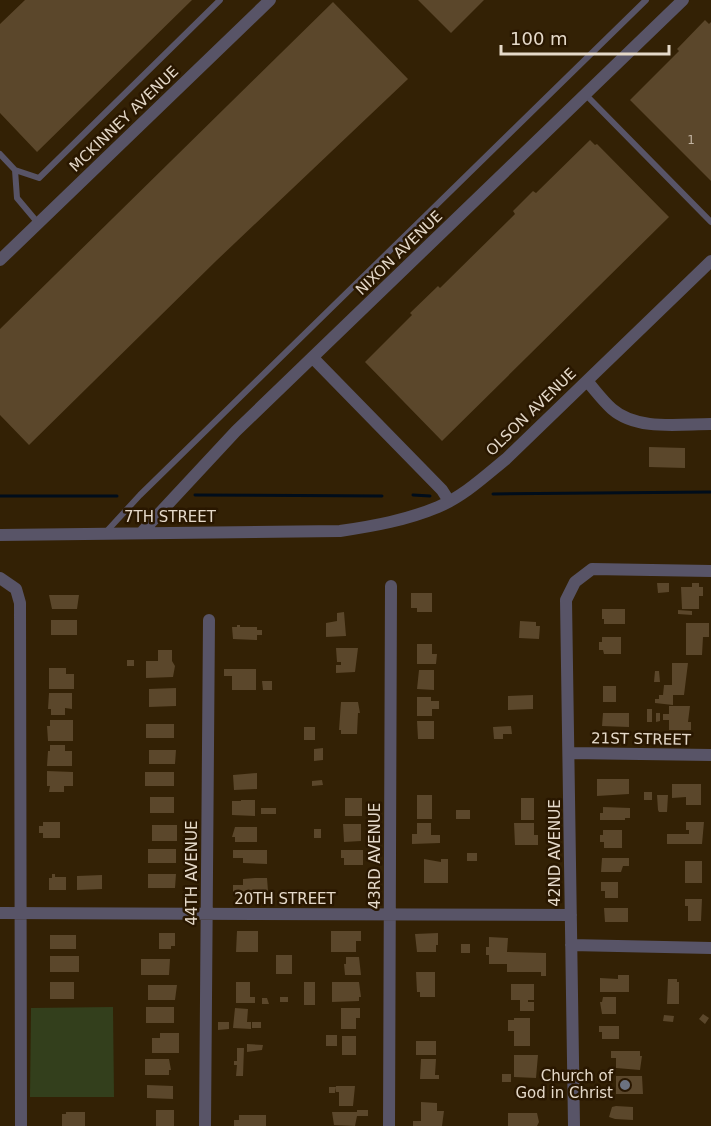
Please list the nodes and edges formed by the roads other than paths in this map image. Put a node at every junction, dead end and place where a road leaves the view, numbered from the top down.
1 (220, 0) edge
2 (270, 0) edge
3 (646, 0) edge
4 (683, 0) edge
5 (585, 94) junction
6 (0, 154) edge
7 (15, 170) junction
8 (711, 222) edge
9 (38, 223) junction
10 (0, 260) edge
11 (711, 261) edge
12 (313, 358) junction
13 (587, 381) junction
14 (711, 424) edge
15 (449, 501) junction
16 (340, 531) joint
17 (142, 532) junction
18 (105, 533) junction
19 (0, 534) edge
20 (711, 571) edge
21 (5, 581) edge
22 (391, 586) dead end
23 (209, 621) dead end
24 (570, 753) junction
25 (711, 755) edge
26 (0, 913) edge
27 (22, 913) junction
28 (206, 914) junction
29 (390, 914) junction
30 (571, 915) junction
31 (571, 945) junction
32 (711, 948) edge
33 (21, 1126) edge
34 (205, 1126) edge
35 (389, 1126) edge
36 (574, 1126) edge

1 - 7 lane
2 - 9 street, MCKINNEY AVENUE
3 - 18 lane
4 - 5 street, NIXON AVENUE
5 - 8 lane
5 - 12 street, NIXON AVENUE
6 - 7 lane
7 - 9 lane
9 - 10 street, MCKINNEY AVENUE
11 - 13 street, OLSON AVENUE
12 - 15 street
12 - 17 street, NIXON AVENUE
13 - 14 street
13 - 15 street, OLSON AVENUE
15 - 16 street, OLSON AVENUE
16 - 17 street, 7TH STREET
17 - 18 street, 7TH STREET
18 - 19 street, 7TH STREET
20 - 24 street, 42ND AVENUE
21 - 27 street
22 - 29 street, 43RD AVENUE
23 - 28 street, 44TH AVENUE
24 - 25 street, 21ST STREET
24 - 30 street, 42ND AVENUE
26 - 27 street, 20TH STREET
27 - 28 street, 20TH STREET
27 - 33 street
28 - 29 street, 20TH STREET
28 - 34 street, 44TH AVENUE
29 - 30 street, 20TH STREET
29 - 35 street, 43RD AVENUE
30 - 31 street, 42ND AVENUE
31 - 32 street
31 - 36 street, 42ND AVENUE

